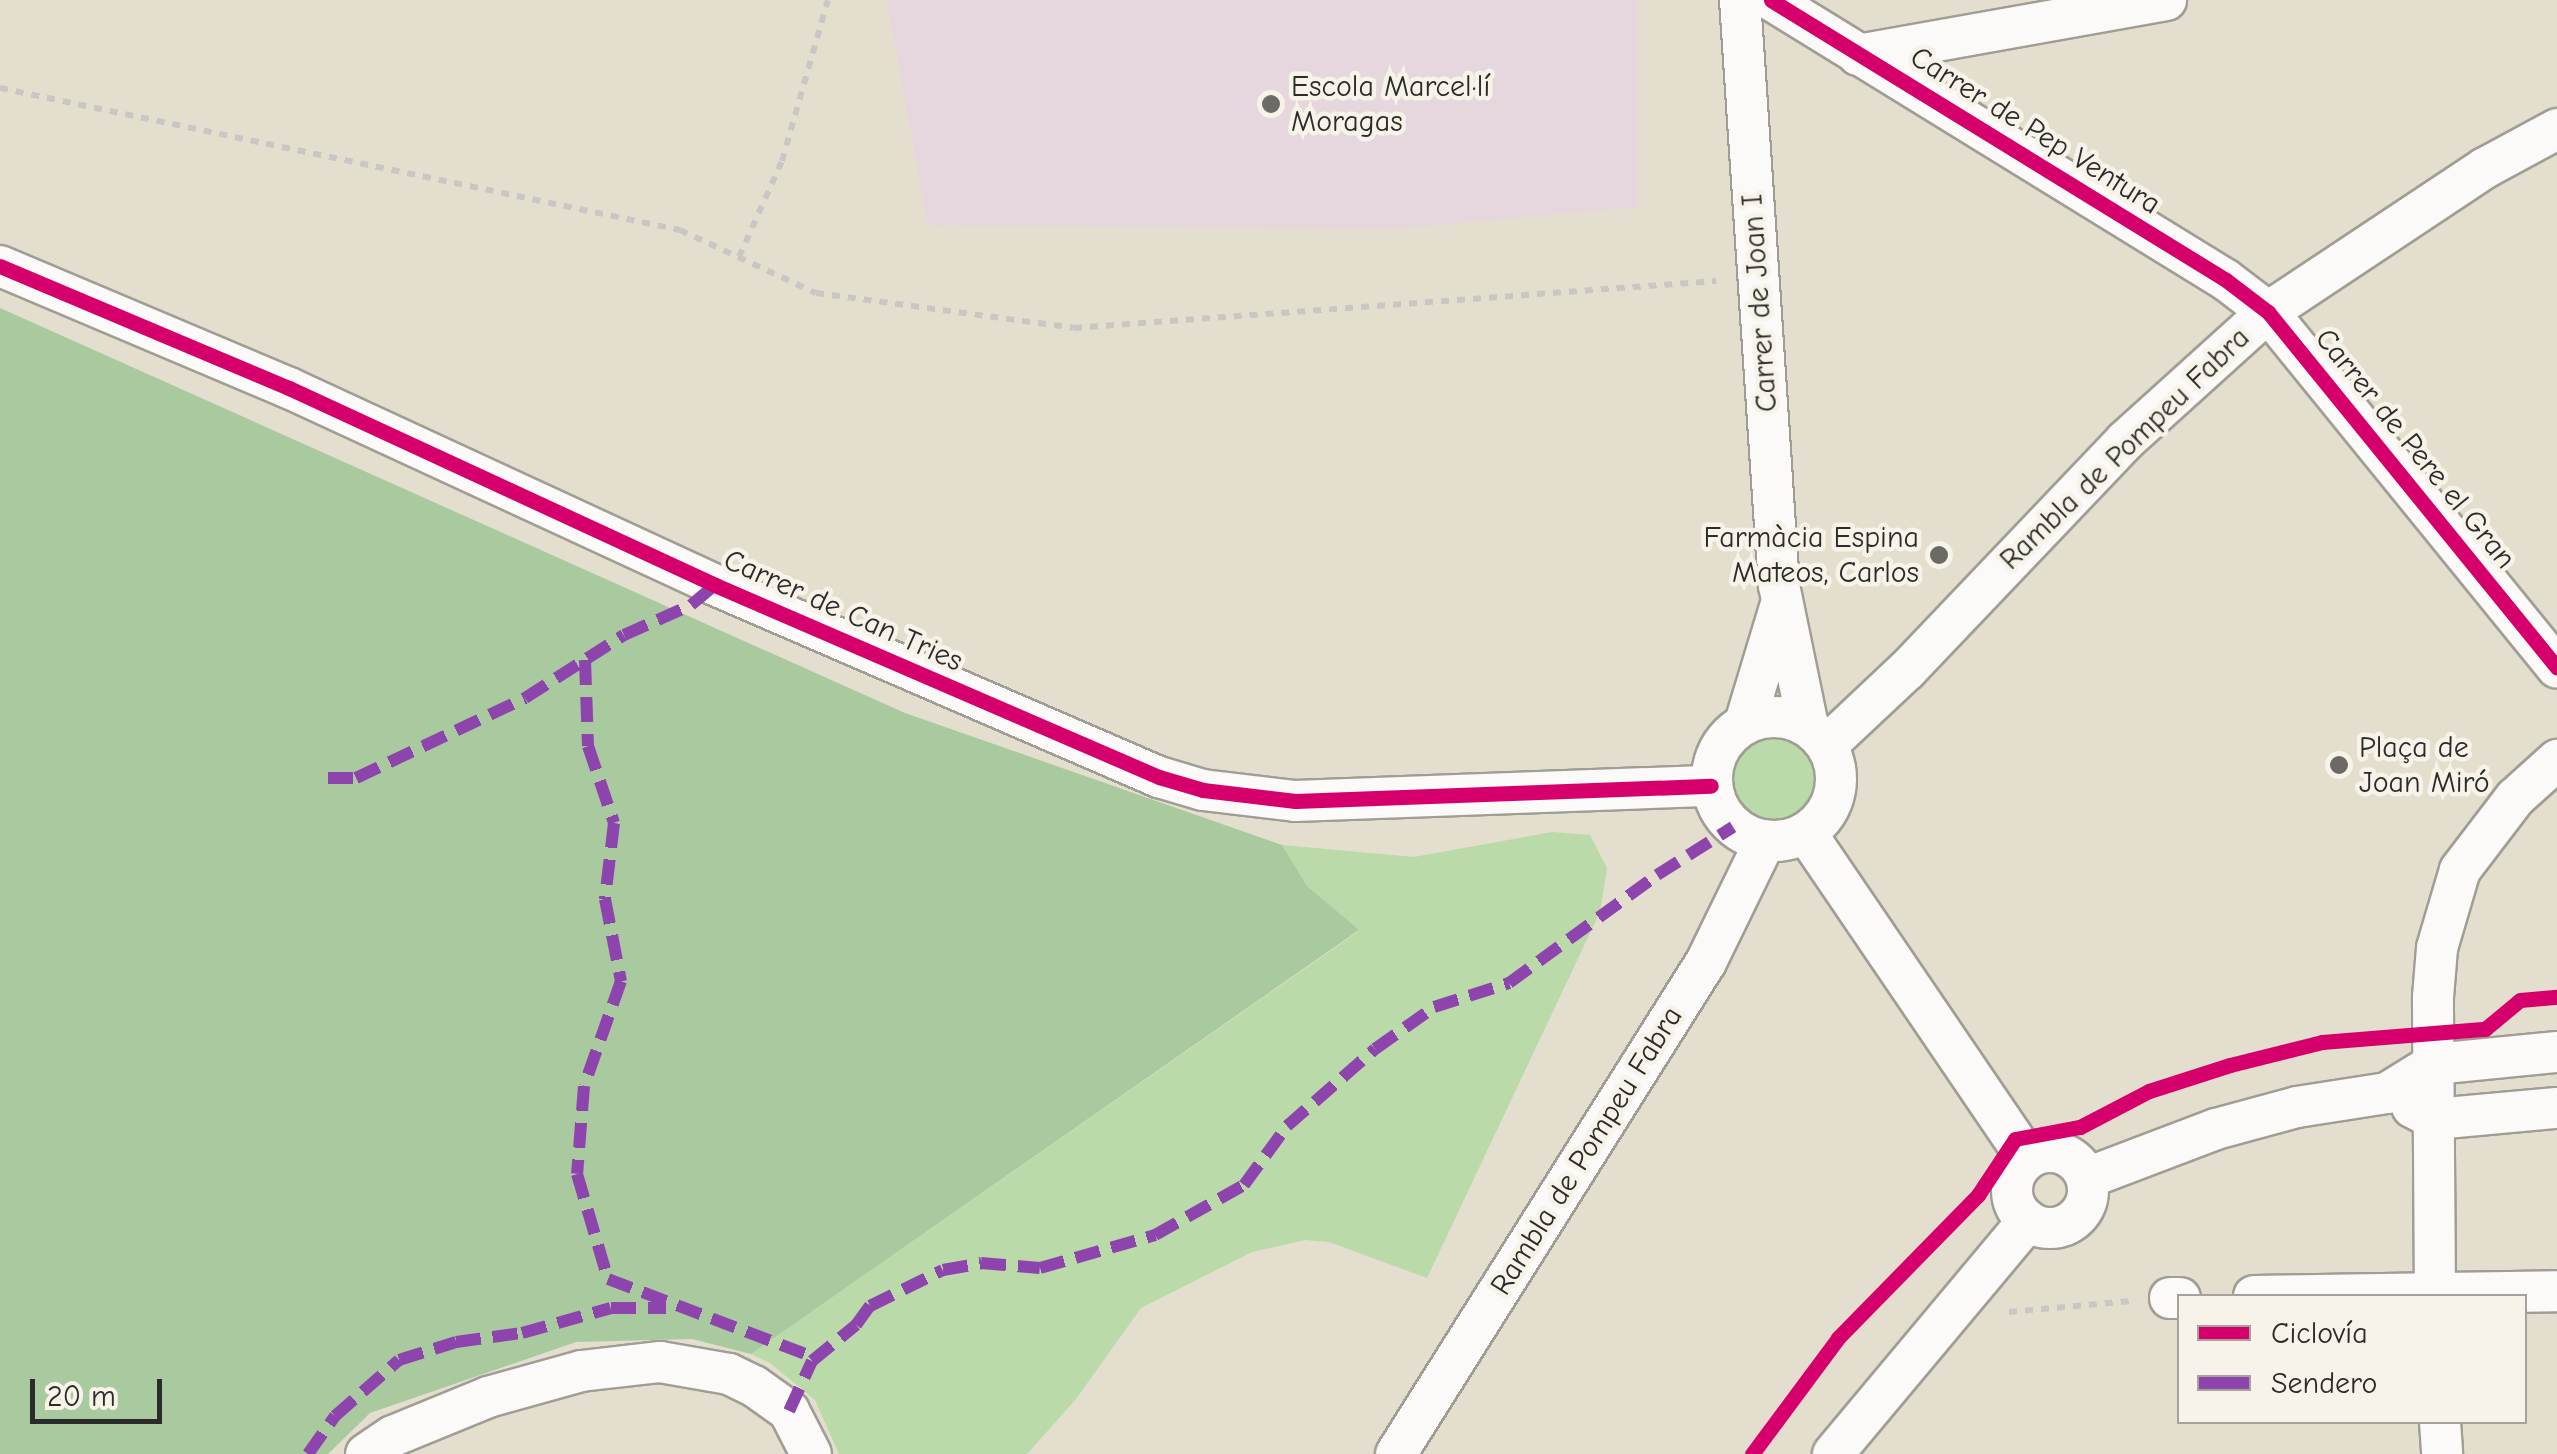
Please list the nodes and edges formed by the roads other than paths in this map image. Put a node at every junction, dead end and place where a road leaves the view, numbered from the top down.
1 (1740, 0) edge
2 (1772, 0) edge
3 (2166, 0) edge
4 (1858, 55) junction
5 (2557, 129) edge
6 (0, 266) edge
7 (2268, 312) junction
8 (1781, 606) junction
9 (2557, 667) edge
10 (1745, 723) junction
11 (1817, 735) junction
12 (2557, 760) edge
13 (1711, 786) junction
14 (1806, 833) junction
15 (1764, 841) junction
16 (2557, 1052) edge
17 (2434, 1064) junction
18 (2387, 1093) junction
19 (2557, 1108) edge
20 (2434, 1119) junction
21 (2027, 1158) junction
22 (2086, 1178) junction
23 (2028, 1221) junction
24 (2557, 1291) edge
25 (2434, 1294) edge
26 (2465, 1294) edge
27 (2440, 1424) edge
28 (366, 1454) edge
29 (811, 1454) edge
30 (1396, 1454) edge
31 (1834, 1454) edge
32 (2442, 1454) edge

1 - 8 street, Carrer de Joan I
2 - 4 street, Carrer de Pep Ventura
3 - 4 street
4 - 7 street, Carrer de Pep Ventura
5 - 7 street, Rambla de Pompeu Fabra
6 - 13 street, Carrer de Can Tries
7 - 9 street, Carrer de Pere el Gran
7 - 11 street, Rambla de Pompeu Fabra
8 - 10 street, Carrer de Joan I
8 - 11 street, Carrer de Joan I
10 - 11 street
10 - 13 street
11 - 14 street
12 - 17 street
13 - 15 street
14 - 15 street
14 - 21 street
15 - 30 street, Rambla de Pompeu Fabra
16 - 17 street
17 - 18 street
17 - 20 street
18 - 20 street
18 - 22 street
19 - 20 street
20 - 25 street
21 - 22 street
21 - 23 street
22 - 23 street
23 - 31 street
24 - 26 street
27 - 32 street
28 - 29 street

